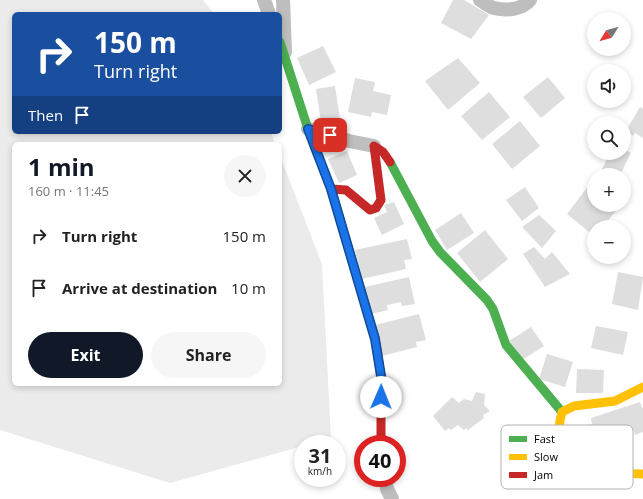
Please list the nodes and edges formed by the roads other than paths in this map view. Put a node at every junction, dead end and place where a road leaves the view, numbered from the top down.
1 (264, 0) edge
2 (283, 0) edge
3 (480, 0) edge
4 (530, 0) edge
5 (269, 12) edge
6 (282, 48) edge
7 (308, 129) junction
8 (374, 146) junction
9 (331, 189) junction
10 (643, 386) edge
11 (562, 412) junction
12 (559, 425) edge
13 (382, 435) edge
14 (633, 473) edge
15 (643, 474) edge
16 (387, 487) edge
17 (392, 499) edge

1 - 5 street
2 - 6 street
3 - 4 street
6 - 7 street
7 - 8 street
7 - 9 street
8 - 9 street
8 - 11 street
9 - 13 street
10 - 11 street
11 - 12 street
14 - 15 street
16 - 17 street

